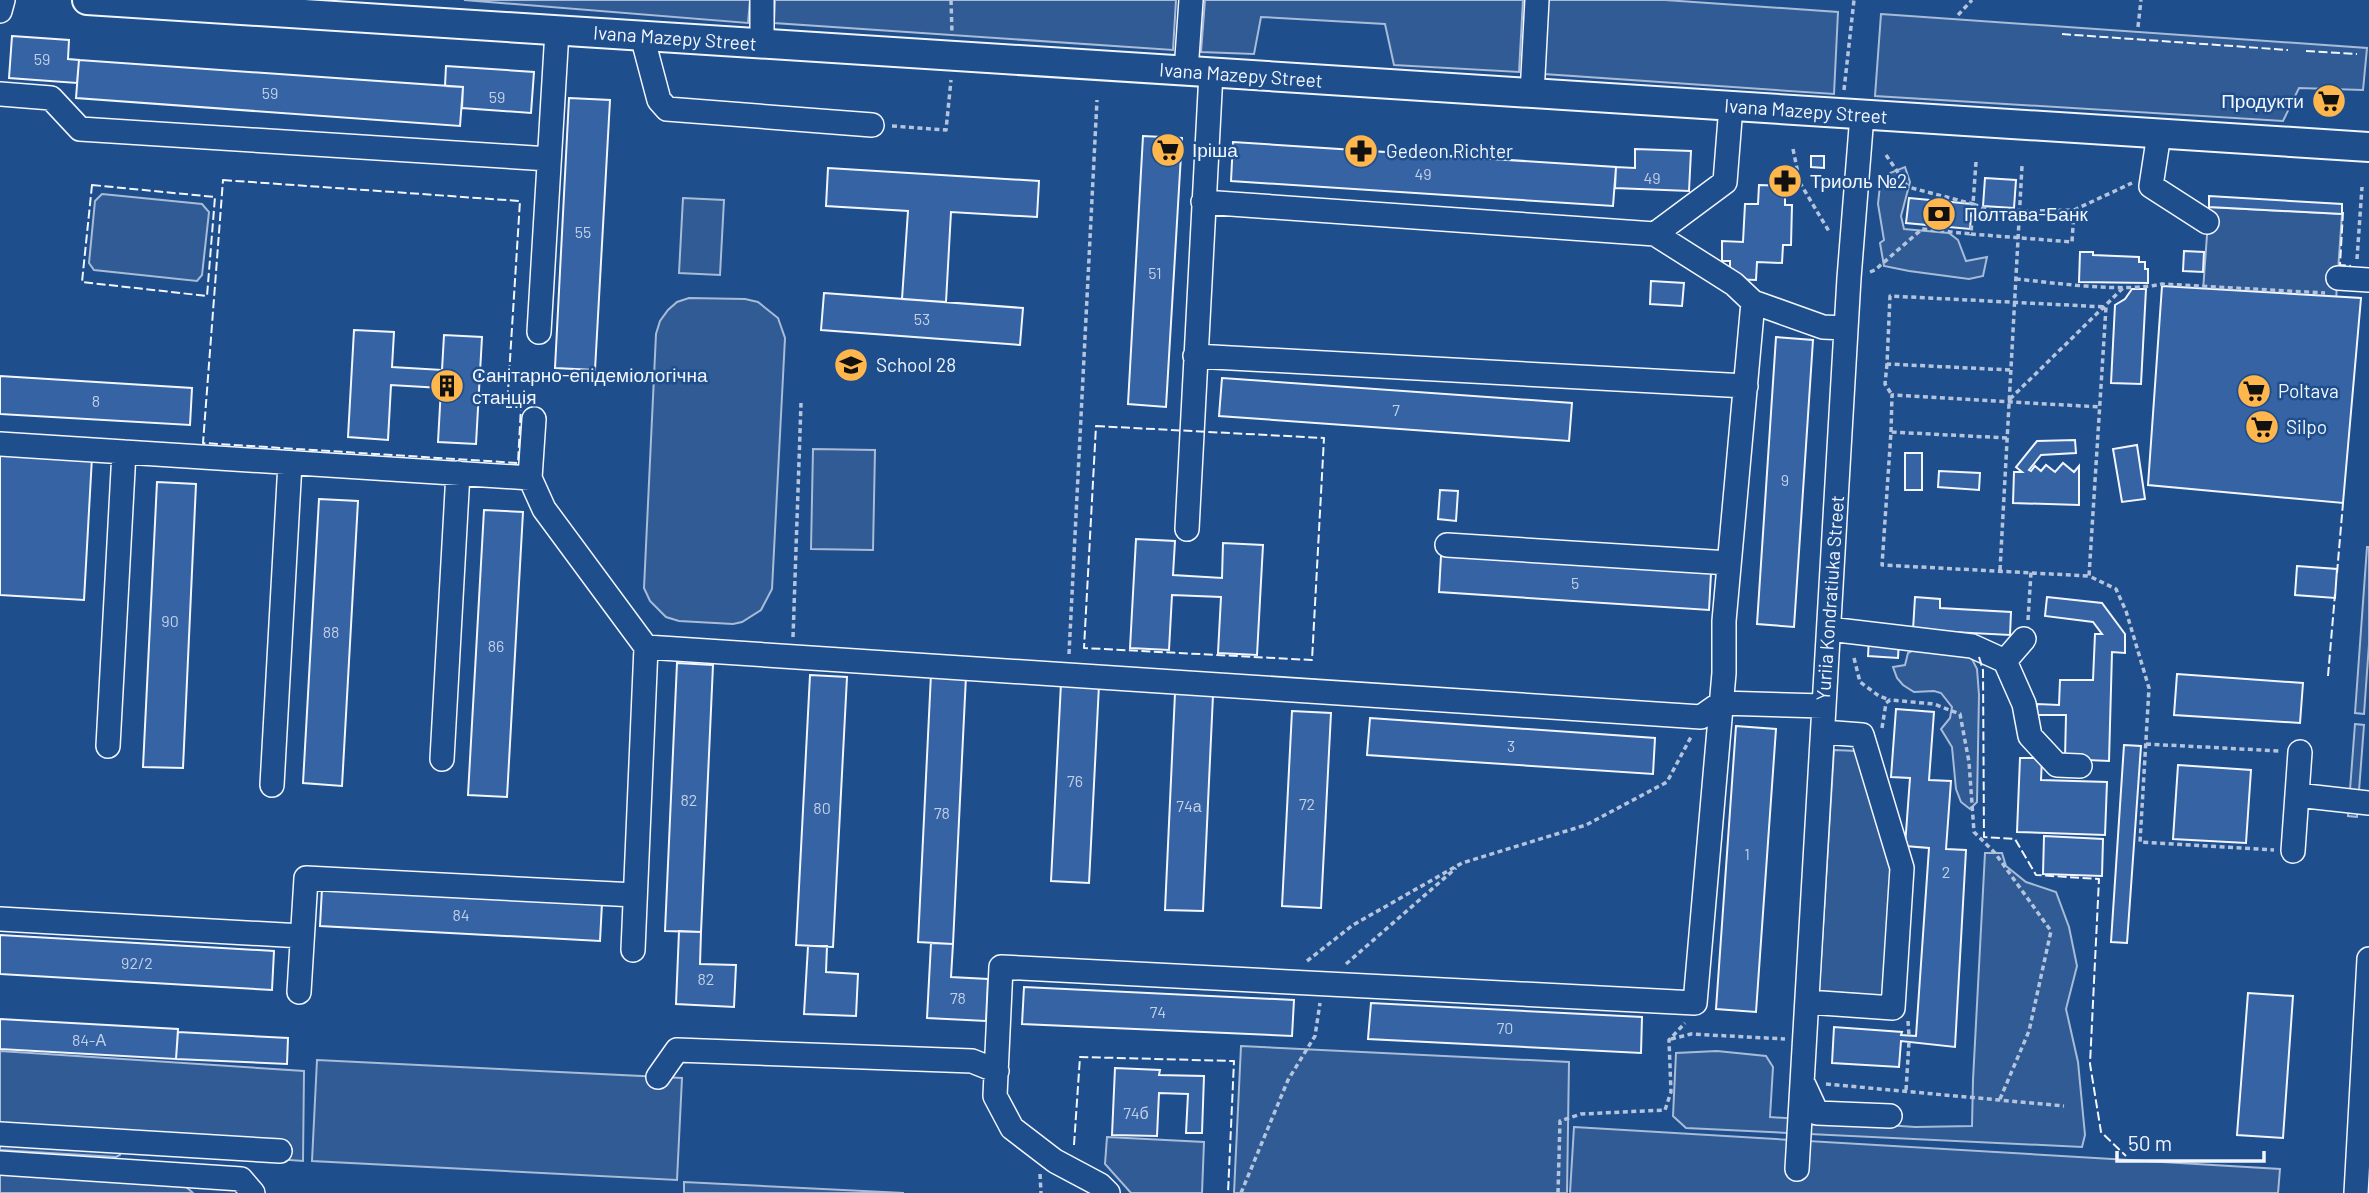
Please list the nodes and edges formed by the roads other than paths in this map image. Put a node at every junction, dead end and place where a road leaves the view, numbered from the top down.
1 (3, 0) edge
2 (762, 0) edge
3 (1191, 0) edge
4 (1537, 0) edge
5 (102, 1) edge
6 (339, 8) edge
7 (0, 11) edge
8 (557, 31) junction
9 (642, 36) junction
10 (762, 44) junction
11 (1198, 72) junction
12 (0, 94) edge
13 (1532, 94) junction
14 (1731, 106) junction
15 (1852, 114) junction
16 (872, 125) road end
17 (2159, 134) junction
18 (2369, 147) edge
19 (549, 159) junction
20 (1203, 202) junction
21 (2207, 222) dead end
22 (1655, 234) junction
23 (1753, 302) junction
24 (1846, 328) junction
25 (539, 332) dead end
26 (1195, 356) junction
27 (1746, 386) junction
28 (534, 419) dead end
29 (0, 444) edge
30 (124, 452) junction
31 (290, 463) junction
32 (458, 473) junction
33 (530, 478) junction
34 (1187, 530) dead end
35 (1447, 545) dead end
36 (1729, 563) junction
37 (1829, 629) junction
38 (2024, 639) road end
39 (646, 647) junction
40 (2005, 661) junction
41 (1721, 703) junction
42 (1823, 706) junction
43 (1823, 732) junction
44 (108, 746) dead end
45 (2300, 752) road end
46 (442, 760) dead end
47 (2080, 766) dead end
48 (272, 785) dead end
49 (2297, 795) junction
50 (2369, 803) edge
51 (2293, 851) road end
52 (635, 895) junction
53 (0, 919) edge
54 (302, 936) junction
55 (633, 950) dead end
56 (2369, 959) edge
57 (299, 992) dead end
58 (1807, 1002) junction
59 (997, 1071) junction
60 (658, 1077) dead end
61 (1802, 1082) junction
62 (2365, 1112) edge
63 (1890, 1116) dead end
64 (0, 1134) edge
65 (135, 1142) junction
66 (280, 1151) dead end
67 (0, 1163) edge
68 (1797, 1169) dead end
69 (134, 1172) junction
70 (1105, 1182) edge
71 (207, 1185) edge
72 (253, 1193) edge
73 (2356, 1193) edge

1 - 7 street
2 - 10 street
3 - 11 street
4 - 13 street
5 - 6 main road, Ivana Mazepy Street
6 - 8 main road, Ivana Mazepy Street
8 - 9 main road, Ivana Mazepy Street
8 - 19 street
9 - 10 main road, Ivana Mazepy Street
9 - 16 street
10 - 11 main road, Ivana Mazepy Street
11 - 13 main road, Ivana Mazepy Street
11 - 20 street
12 - 19 street
13 - 14 main road, Ivana Mazepy Street
14 - 15 main road, Ivana Mazepy Street
14 - 22 street
15 - 17 main road, Ivana Mazepy Street
15 - 24 street, Yuriia Kondratiuka Street
17 - 18 main road, Ivana Mazepy Street
17 - 21 street
19 - 25 street
20 - 22 street
20 - 26 street
22 - 23 street
23 - 24 street
23 - 27 street
24 - 37 street, Yuriia Kondratiuka Street
26 - 27 street
26 - 34 street
27 - 36 street
28 - 33 street
29 - 30 street
30 - 31 street
30 - 44 street
31 - 32 street
31 - 48 street
32 - 33 street
32 - 46 street
33 - 39 street
35 - 36 street
36 - 41 street
37 - 40 street
37 - 42 street, Yuriia Kondratiuka Street
38 - 40 street
39 - 41 street
39 - 52 street
40 - 47 street
41 - 42 street
41 - 59 street
42 - 43 street, Yuriia Kondratiuka Street
43 - 58 street, Yuriia Kondratiuka Street
43 - 58 street
45 - 49 street
49 - 50 street
49 - 51 street
52 - 54 street
52 - 55 street
53 - 54 street
54 - 57 street
56 - 62 street
58 - 61 street, Yuriia Kondratiuka Street
59 - 60 street
59 - 70 street
61 - 63 street
61 - 68 street, Yuriia Kondratiuka Street
62 - 73 street
64 - 65 street
65 - 66 street
65 - 69 street
67 - 69 street
69 - 71 street
71 - 72 street

